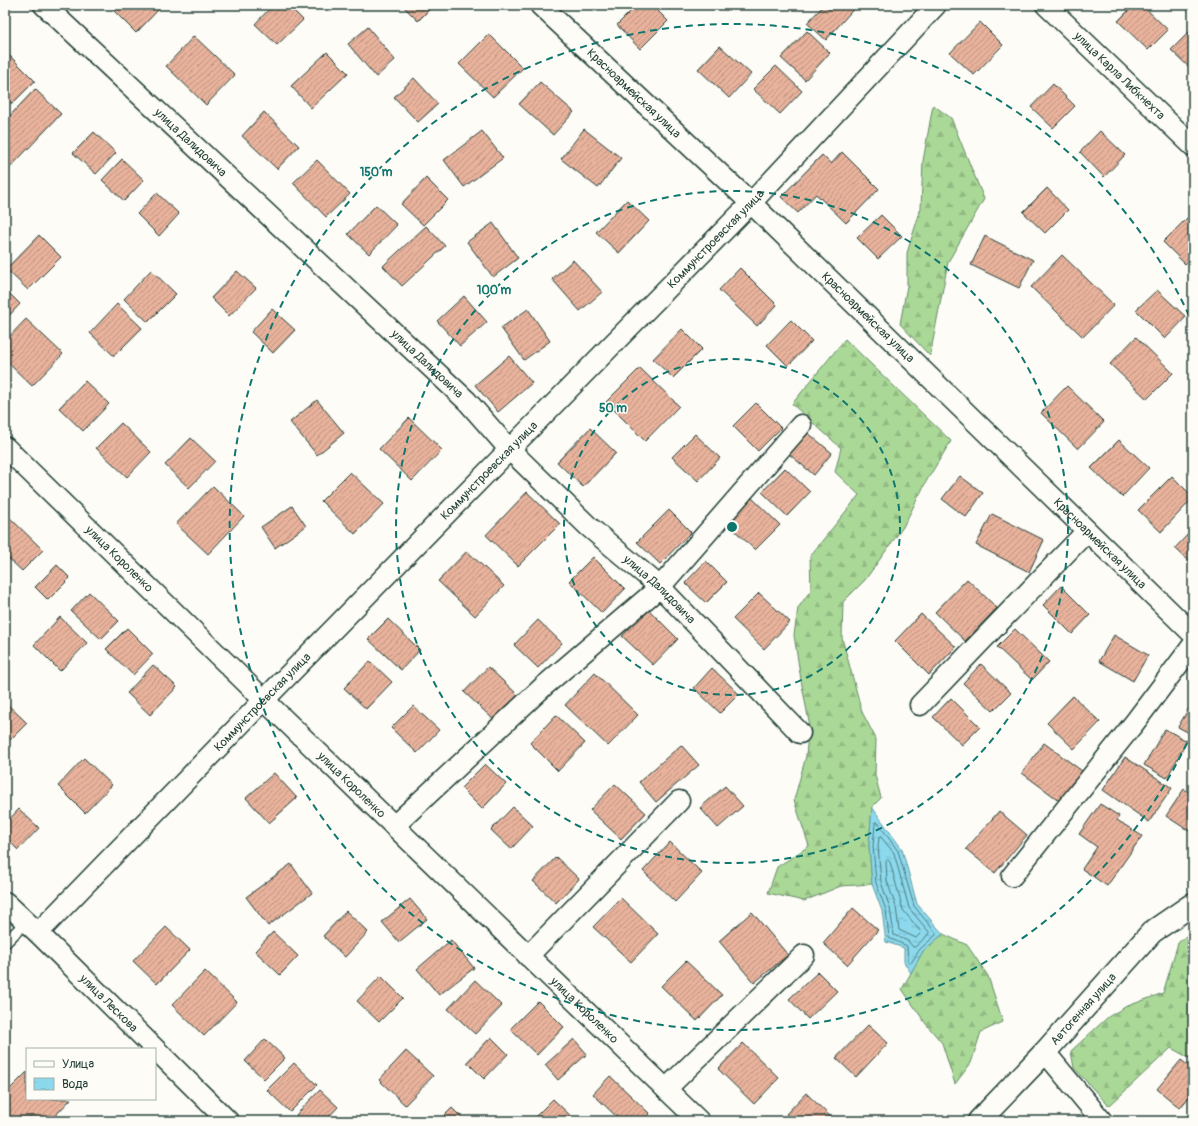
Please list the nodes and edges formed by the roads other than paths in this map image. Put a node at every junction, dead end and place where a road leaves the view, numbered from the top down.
1 (44, 5) edge
2 (540, 5) edge
3 (936, 5) edge
4 (1046, 5) edge
5 (1193, 146) edge
6 (751, 203) junction
7 (802, 425) dead end
8 (5, 447) edge
9 (509, 449) junction
10 (1087, 530) junction
11 (660, 588) junction
12 (1193, 634) edge
13 (1193, 645) edge
14 (264, 700) junction
15 (920, 706) dead end
16 (800, 733) dead end
17 (679, 801) dead end
18 (394, 826) junction
19 (1012, 876) dead end
20 (5, 902) edge
21 (1193, 904) edge
22 (32, 928) junction
23 (5, 943) edge
24 (804, 955) dead end
25 (528, 956) junction
26 (154, 1048) edge
27 (156, 1050) edge
28 (1045, 1052) junction
29 (666, 1089) junction
30 (228, 1121) edge
31 (699, 1121) edge
32 (978, 1121) edge
33 (1102, 1121) edge

1 - 9 street, улица Далидовича
2 - 6 street, Красноармейская улица
3 - 6 street, Коммунстроевская улица
4 - 5 street, улица Карла Либкнехта
6 - 9 street, Коммунстроевская улица
6 - 10 street, Красноармейская улица
7 - 11 street
8 - 14 street, улица Короленко
9 - 11 street, улица Далидовича
9 - 14 street, Коммунстроевская улица
10 - 12 street, Красноармейская улица
10 - 15 street
11 - 16 street, улица Далидовича
11 - 18 street
13 - 19 street
14 - 18 street, улица Короленко
14 - 22 street, Коммунстроевская улица
17 - 25 street
18 - 25 street, улица Короленко
20 - 22 street, улица Лескова
21 - 28 street, Автогенная улица
22 - 23 lane
22 - 26 street, улица Лескова
24 - 29 street
25 - 29 street, улица Короленко
27 - 30 street, улица Лескова
28 - 32 street, Автогенная улица
28 - 33 street
29 - 31 street, улица Короленко

